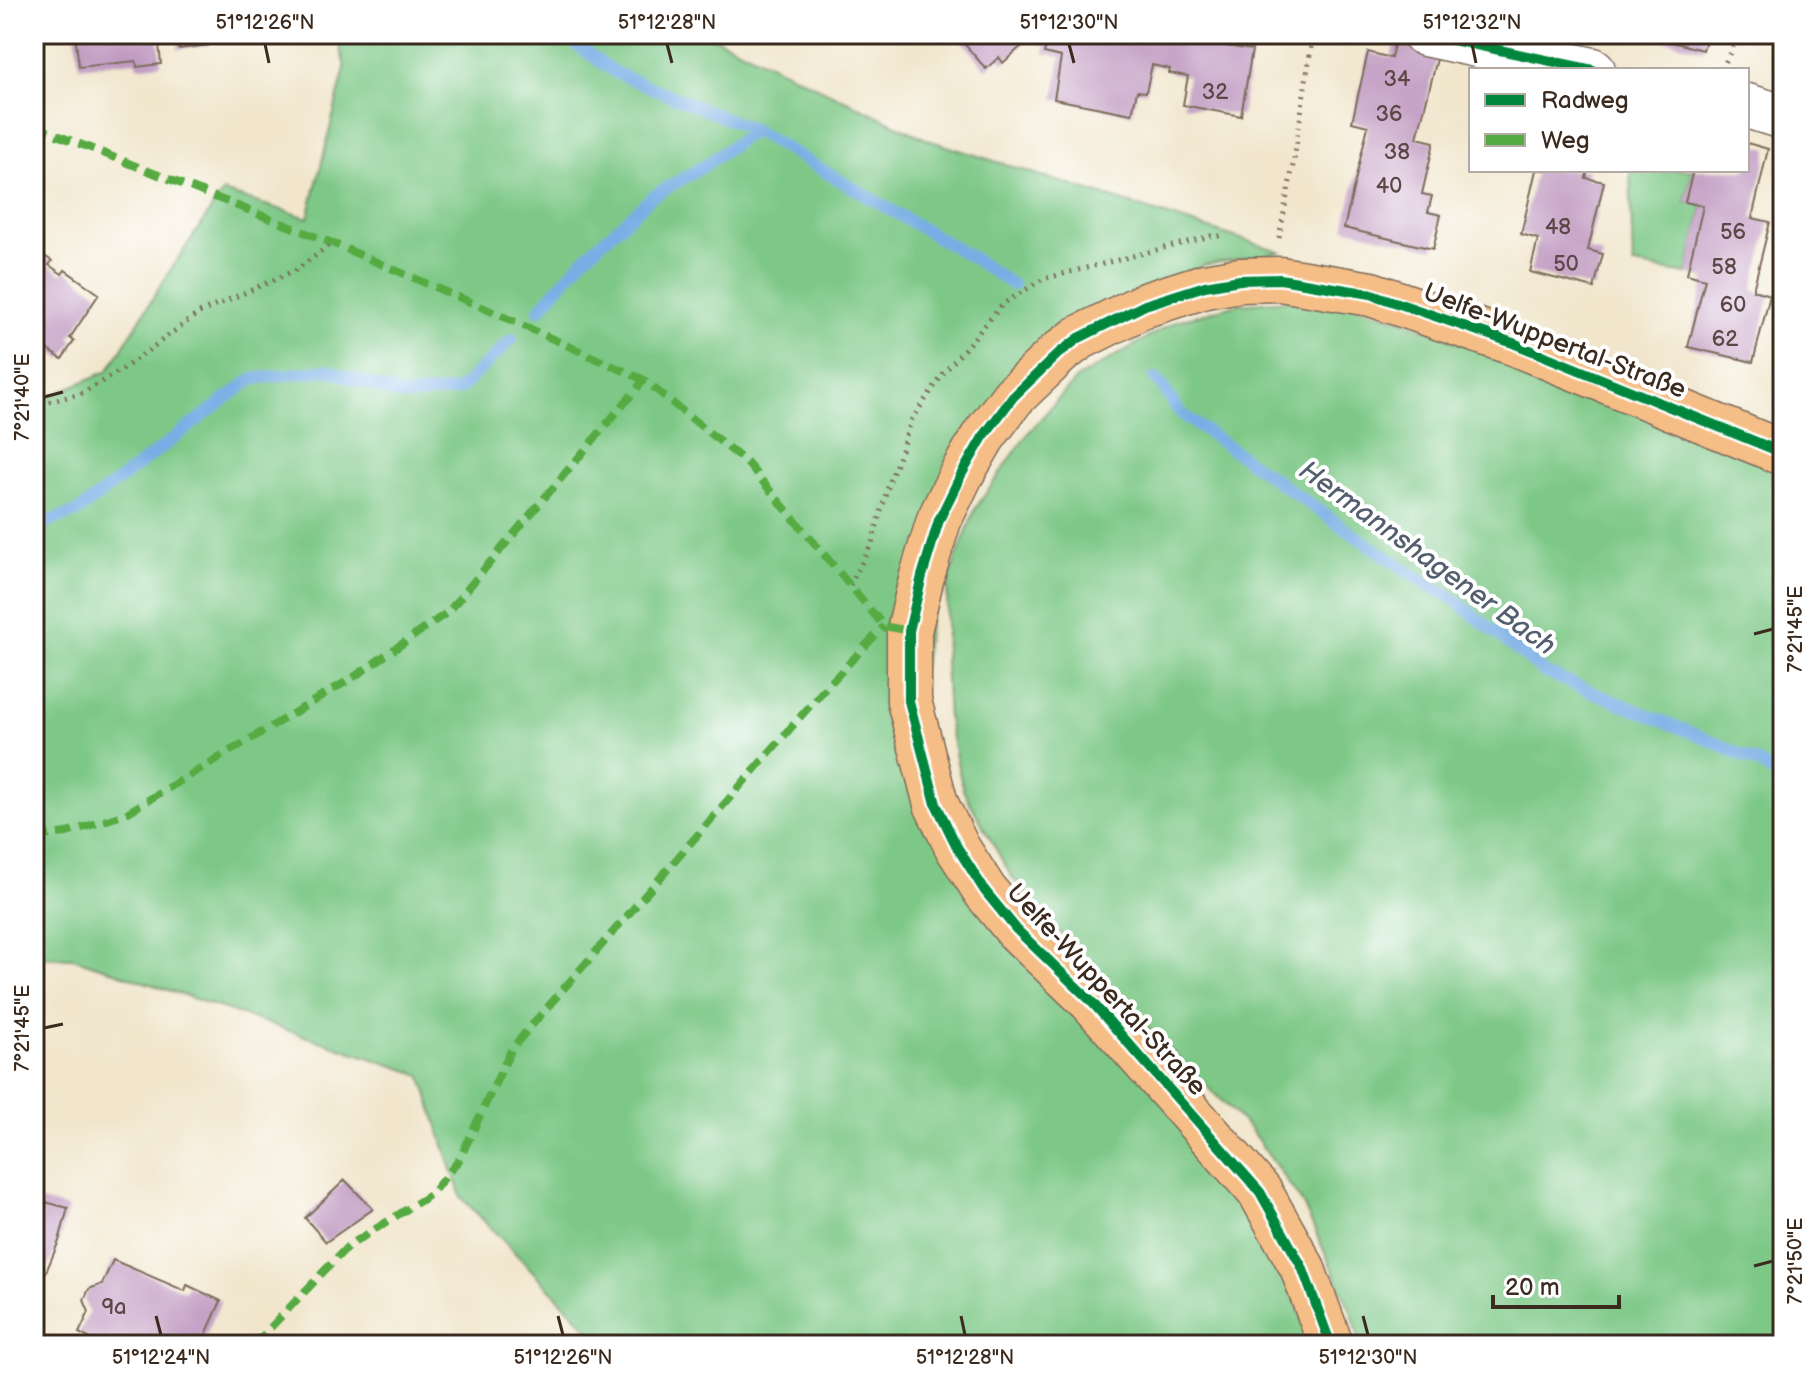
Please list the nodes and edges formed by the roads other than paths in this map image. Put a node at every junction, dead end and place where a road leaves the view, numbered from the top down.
1 (1425, 34) edge
2 (1584, 68) edge
3 (1749, 107) edge
4 (1783, 117) edge
5 (1783, 453) edge
6 (1331, 1345) edge

1 - 2 street
3 - 4 street
5 - 6 main road, Uelfe-Wuppertal-Straße

